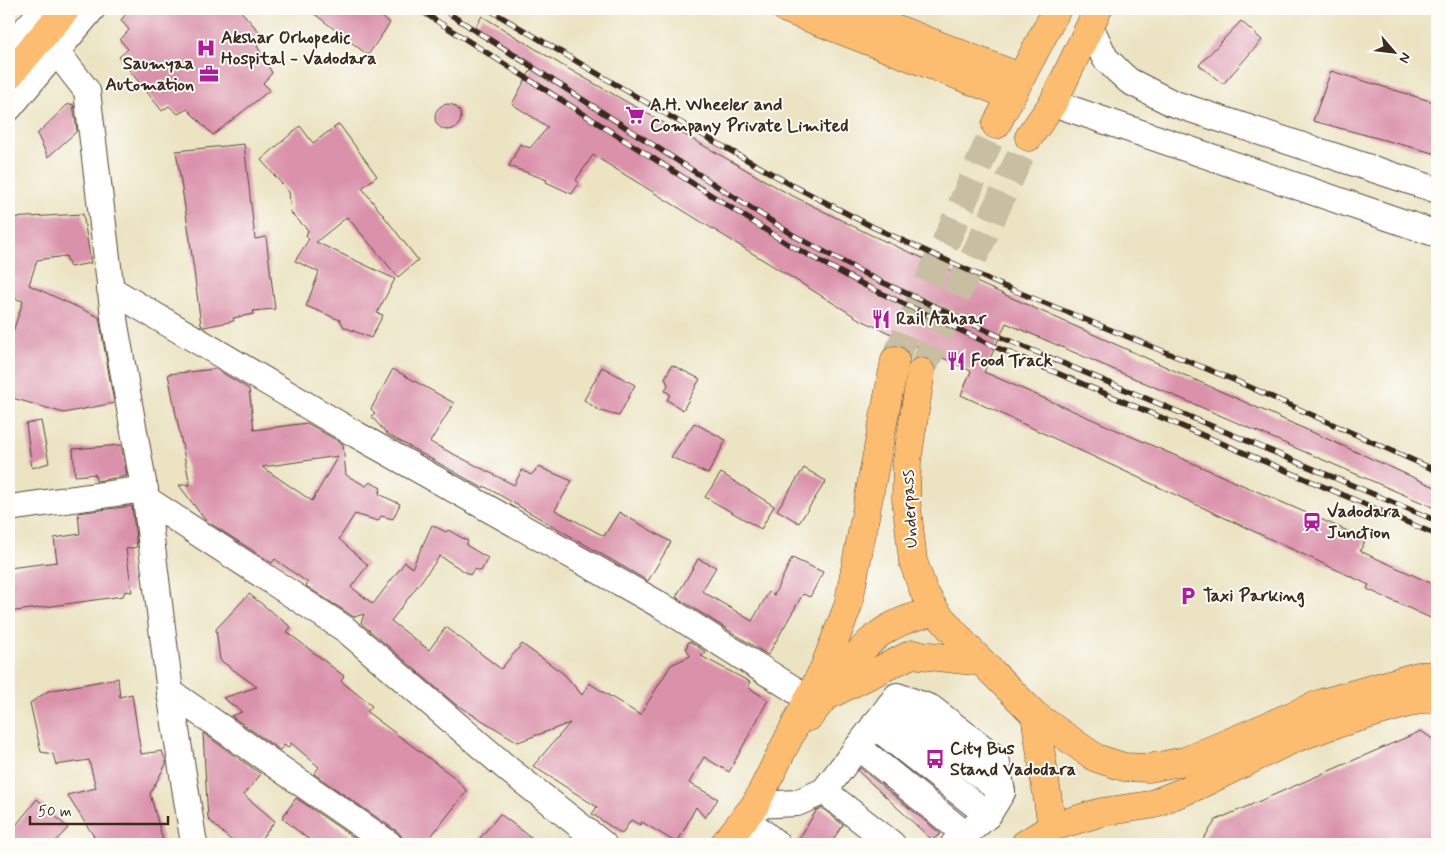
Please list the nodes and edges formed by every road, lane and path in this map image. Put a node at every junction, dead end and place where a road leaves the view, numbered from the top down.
1 (44, 9) edge
2 (66, 9) edge
3 (92, 9) edge
4 (846, 9) edge
5 (1057, 9) edge
6 (798, 11) edge
7 (1094, 17) edge
8 (9, 48) edge
9 (56, 51) junction
10 (9, 75) edge
11 (1016, 87) junction
12 (1053, 103) junction
13 (9, 108) edge
14 (996, 125) tunnel mouth
15 (1028, 137) tunnel mouth
16 (1437, 190) edge
17 (1437, 234) edge
18 (110, 289) junction
19 (896, 360) tunnel mouth
20 (921, 372) tunnel mouth
21 (146, 494) junction
22 (9, 508) edge
23 (936, 612) junction
24 (982, 662) junction
25 (1437, 675) edge
26 (170, 692) junction
27 (817, 698) junction
28 (1437, 699) edge
29 (1035, 715) junction
30 (882, 716) junction
31 (858, 747) junction
32 (824, 791) junction
33 (988, 815) junction
34 (1052, 827) junction
35 (742, 828) edge
36 (960, 840) edge
37 (194, 844) edge
38 (389, 844) edge
39 (603, 844) edge
40 (777, 844) edge
41 (892, 844) edge
42 (1026, 844) edge

1 - 8 street
2 - 10 main road
3 - 9 street
4 - 11 main road
5 - 11 main road
6 - 11 main road
7 - 12 main road
7 - 16 street
9 - 13 street
9 - 18 street
11 - 14 main road
12 - 15 main road
12 - 17 street
18 - 21 street
18 - 27 street
19 - 27 main road, Underpass
20 - 23 main road, Underpass
21 - 22 street
21 - 26 street
21 - 39 street
23 - 24 main road, Underpass
23 - 27 main road
24 - 27 main road
24 - 29 main road, Underpass
25 - 29 main road, Underpass
26 - 37 street
26 - 38 street
27 - 35 main road
28 - 34 main road
29 - 34 main road
30 - 31 street
30 - 33 street
30 - 33 street
31 - 32 street
31 - 36 street
32 - 35 street
32 - 41 street
33 - 36 street
34 - 42 main road
35 - 40 street

